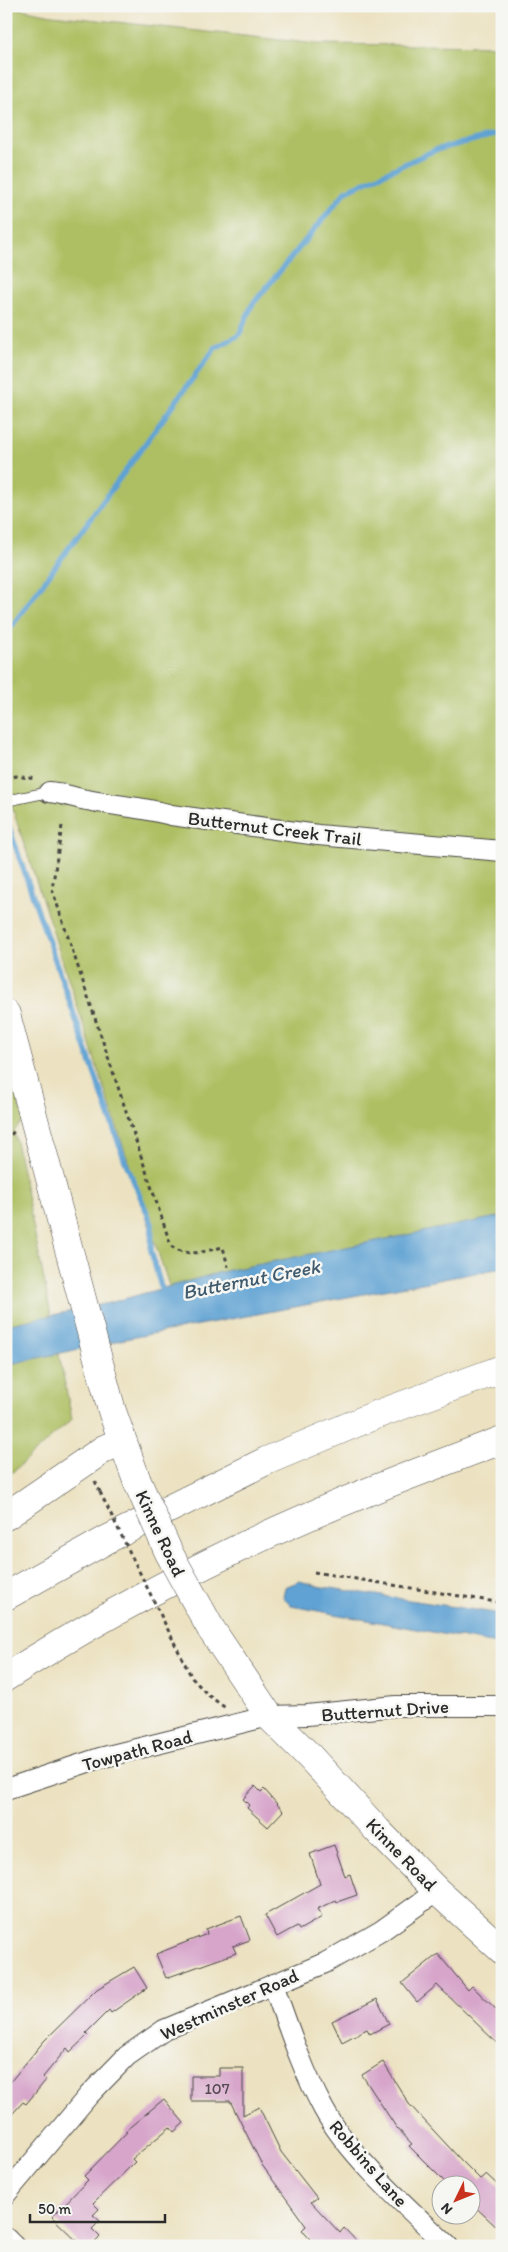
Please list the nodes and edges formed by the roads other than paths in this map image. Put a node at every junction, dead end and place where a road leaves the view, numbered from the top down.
1 (49, 792) joint
2 (6, 801) edge
3 (502, 851) edge
4 (6, 1014) edge
5 (502, 1369) edge
6 (502, 1440) edge
7 (122, 1441) junction
8 (6, 1516) edge
9 (6, 1596) edge
10 (6, 1677) edge
11 (502, 1706) edge
12 (269, 1716) junction
13 (6, 1790) edge
14 (437, 1891) junction
15 (502, 1950) edge
16 (273, 1984) junction
17 (6, 2194) edge
18 (6, 2238) edge
19 (14, 2246) edge
20 (448, 2246) edge

1 - 2 lane
1 - 3 street, Butternut Creek Trail
4 - 7 main road, Kinne Road
5 - 9 main road
6 - 10 main road
7 - 8 main road
7 - 12 main road, Kinne Road, bridge
11 - 12 street, Butternut Drive
12 - 13 street, Towpath Road
12 - 14 main road, Kinne Road
14 - 15 main road, Kinne Road
14 - 16 street, Westminster Road
16 - 17 street, Westminster Road
16 - 20 street, Robbins Lane
18 - 19 street

